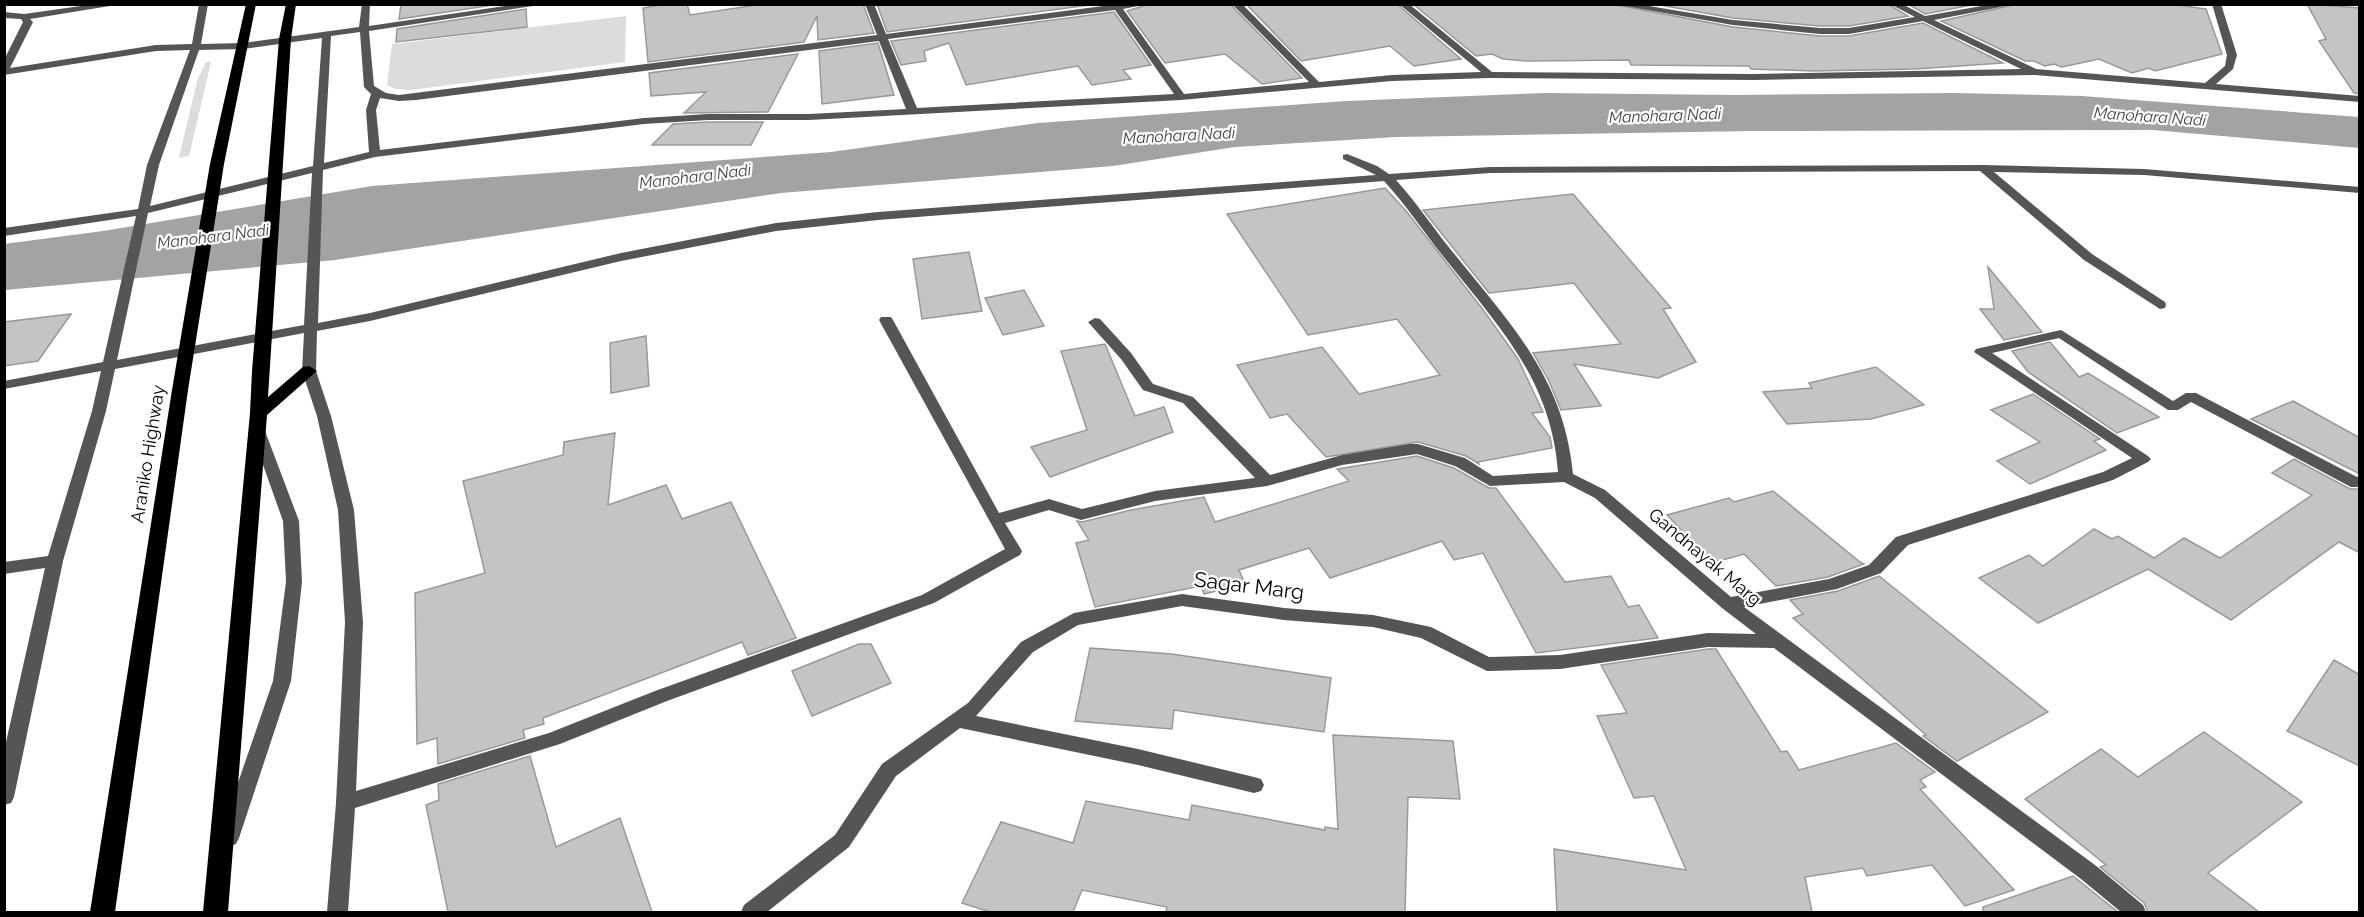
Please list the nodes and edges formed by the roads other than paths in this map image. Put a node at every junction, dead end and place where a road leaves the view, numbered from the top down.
1 (29, 4) edge
2 (118, 4) edge
3 (204, 4) edge
4 (251, 4) edge
5 (291, 4) edge
6 (366, 4) edge
7 (543, 4) edge
8 (869, 4) edge
9 (1144, 4) edge
10 (1236, 4) edge
11 (1403, 4) edge
12 (1617, 4) edge
13 (1894, 4) edge
14 (2012, 4) edge
15 (2216, 4) edge
16 (1118, 8) junction
17 (4, 15) edge
18 (24, 17) junction
19 (1922, 18) junction
20 (364, 28) junction
21 (327, 33) junction
22 (882, 36) junction
23 (285, 39) junction
24 (243, 45) junction
25 (196, 46) junction
26 (4, 72) edge
27 (2035, 72) junction
28 (1490, 75) junction
29 (1316, 84) junction
30 (2209, 85) junction
31 (376, 94) junction
32 (1181, 97) junction
33 (2360, 99) edge
34 (913, 112) junction
35 (375, 154) junction
36 (1347, 157) dead end
37 (1983, 168) junction
38 (1385, 176) junction
39 (2360, 190) edge
40 (4, 232) edge
41 (2160, 305) dead end
42 (886, 320) dead end
43 (1095, 322) dead end
44 (310, 365) junction
45 (4, 385) edge
46 (258, 420) junction
47 (1566, 477) junction
48 (1267, 481) junction
49 (2360, 481) edge
50 (995, 520) junction
51 (55, 561) junction
52 (4, 568) edge
53 (1728, 604) junction
54 (1779, 641) junction
55 (958, 720) junction
56 (1254, 785) dead end
57 (4, 797) edge
58 (346, 804) junction
59 (219, 868) junction
60 (102, 912) edge
61 (215, 912) edge
62 (337, 912) edge
63 (751, 912) edge
64 (2136, 912) edge

1 - 18 street
2 - 18 street
3 - 25 street
4 - 24 highway, Araniko Highway
5 - 23 highway
6 - 20 street
7 - 20 street
8 - 22 street
9 - 16 street
10 - 29 street
11 - 28 street
12 - 19 street
13 - 19 street
14 - 19 street
15 - 30 street
16 - 22 street
16 - 32 street
17 - 18 street
18 - 26 street
19 - 27 street
20 - 21 street
20 - 31 street
21 - 23 street
21 - 44 street
22 - 31 street
22 - 34 street
23 - 24 street
23 - 46 highway
24 - 25 street
24 - 60 highway, Araniko Highway
25 - 26 street
25 - 51 street
27 - 28 street
27 - 30 street
28 - 29 street
29 - 32 street
30 - 33 street
31 - 35 street
32 - 34 street
34 - 35 street
35 - 40 street
36 - 38 street
37 - 38 street
37 - 39 street
37 - 41 street
38 - 45 street
38 - 47 street
42 - 50 street
43 - 48 street
44 - 46 highway
44 - 58 street
46 - 59 highway
46 - 59 street
47 - 48 street
47 - 53 street, Gandnayak Marg
48 - 50 street
49 - 53 street
50 - 58 street
51 - 52 street
51 - 57 street
53 - 54 street, Gandnayak Marg
54 - 55 street, Sagar Marg
54 - 64 street, Gandnayak Marg
55 - 56 street
55 - 63 street, Sagar Marg
58 - 62 street
59 - 61 highway

